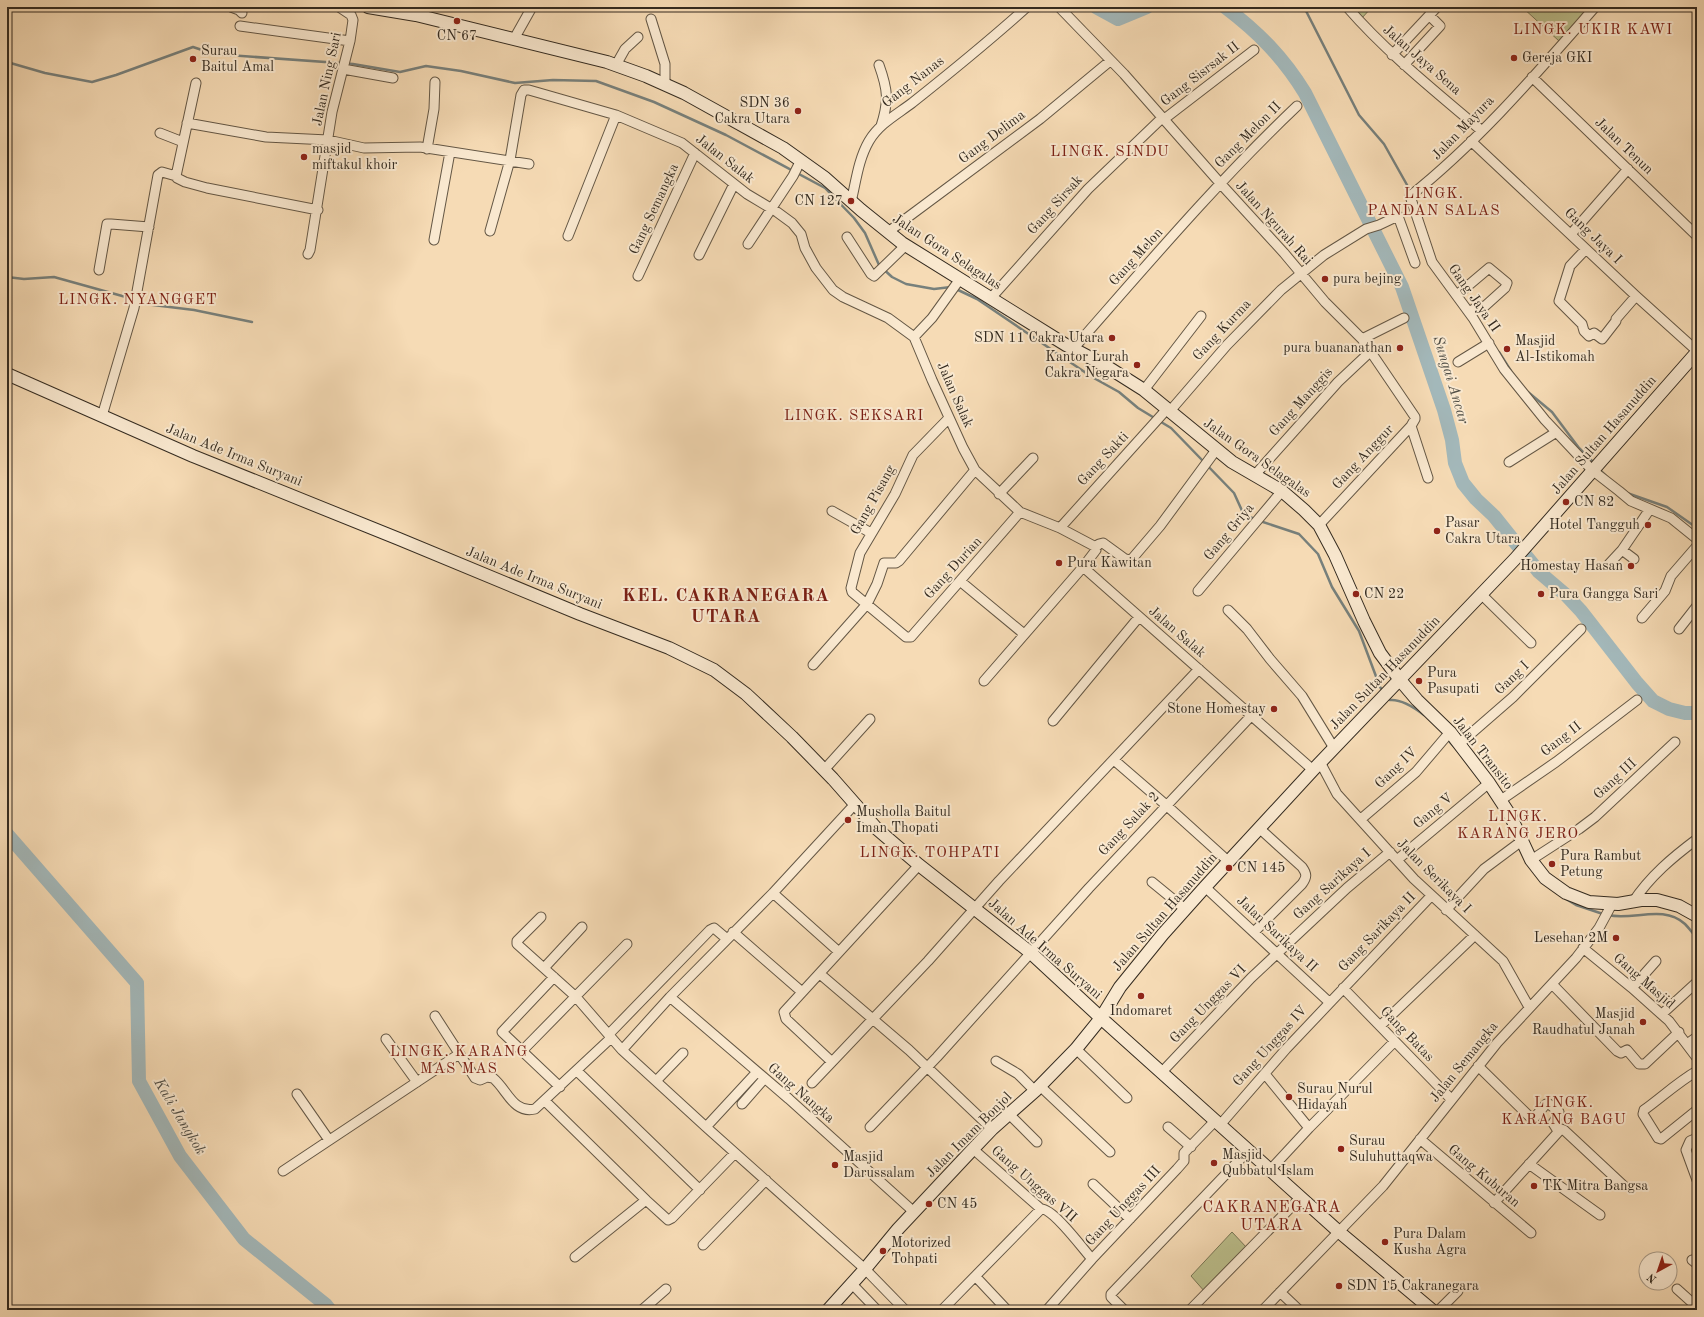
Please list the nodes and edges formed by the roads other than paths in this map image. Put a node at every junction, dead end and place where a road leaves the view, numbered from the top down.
1 (231, 7) edge
2 (339, 7) edge
3 (368, 7) edge
4 (532, 7) edge
5 (1027, 7) edge
6 (1059, 7) edge
7 (1347, 7) edge
8 (1437, 7) edge
9 (1595, 7) edge
10 (417, 11) edge
11 (242, 13) dead end
12 (1430, 16) junction
13 (651, 19) dead end
14 (240, 26) dead end
15 (638, 37) dead end
16 (514, 39) junction
17 (350, 41) junction
18 (1254, 50) dead end
19 (1392, 55) junction
20 (1110, 61) junction
21 (616, 65) junction
22 (879, 65) dead end
23 (1404, 65) junction
24 (343, 69) junction
25 (1532, 77) junction
26 (393, 78) dead end
27 (435, 82) dead end
28 (196, 83) dead end
29 (665, 84) junction
30 (1297, 106) dead end
31 (616, 115) junction
32 (1163, 119) junction
33 (187, 123) junction
34 (881, 126) junction
35 (1482, 131) junction
36 (160, 133) dead end
37 (328, 140) junction
38 (1471, 141) junction
39 (183, 142) junction
40 (427, 149) junction
41 (450, 152) junction
42 (695, 153) junction
43 (510, 160) junction
44 (528, 164) dead end
45 (797, 168) junction
46 (1628, 169) junction
47 (176, 176) junction
48 (1220, 183) junction
49 (734, 184) junction
50 (1412, 197) joint
51 (851, 202) junction
52 (772, 209) junction
53 (318, 210) junction
54 (149, 227) junction
55 (490, 231) dead end
56 (888, 232) junction
57 (1571, 234) junction
58 (568, 236) dead end
59 (1697, 236) edge
60 (847, 237) dead end
61 (434, 240) dead end
62 (748, 244) dead end
63 (906, 245) junction
64 (1586, 249) junction
65 (308, 254) dead end
66 (699, 255) dead end
67 (1415, 263) dead end
68 (99, 270) dead end
69 (1301, 274) junction
70 (638, 276) dead end
71 (955, 286) junction
72 (1460, 293) junction
73 (1636, 296) junction
74 (991, 298) junction
75 (1472, 310) junction
76 (1201, 316) dead end
77 (1404, 318) dead end
78 (914, 337) junction
79 (1362, 339) junction
80 (1489, 343) junction
81 (1072, 348) junction
82 (1371, 351) junction
83 (1697, 351) edge
84 (1458, 362) dead end
85 (7, 374) edge
86 (1144, 390) junction
87 (1166, 412) junction
88 (102, 416) junction
89 (949, 418) junction
90 (1411, 426) junction
91 (1556, 433) junction
92 (1213, 454) junction
93 (1032, 458) dead end
94 (1509, 462) dead end
95 (1593, 469) junction
96 (975, 470) junction
97 (1254, 476) junction
98 (1428, 478) dead end
99 (1282, 491) junction
100 (999, 494) junction
101 (1650, 509) junction
102 (832, 510) dead end
103 (1020, 512) junction
104 (1319, 524) junction
105 (1060, 528) junction
106 (871, 533) junction
107 (1697, 539) edge
108 (1697, 546) edge
109 (1096, 547) junction
110 (1622, 550) junction
111 (1634, 559) dead end
112 (1609, 564) dead end
113 (1083, 567) junction
114 (960, 581) junction
115 (1198, 591) dead end
116 (1482, 594) junction
117 (867, 604) junction
118 (1697, 606) edge
119 (1228, 610) dead end
120 (1139, 617) junction
121 (1642, 618) dead end
122 (1580, 628) dead end
123 (1678, 628) dead end
124 (1024, 634) junction
125 (1531, 643) dead end
126 (813, 665) dead end
127 (1198, 669) junction
128 (1400, 680) junction
129 (984, 681) dead end
130 (1637, 700) dead end
131 (1251, 716) junction
132 (870, 719) dead end
133 (1053, 721) dead end
134 (1447, 735) junction
135 (1675, 742) dead end
136 (1460, 744) junction
137 (1334, 748) junction
138 (1114, 760) junction
139 (1316, 766) junction
140 (824, 770) junction
141 (1486, 785) junction
142 (1502, 800) junction
143 (855, 804) junction
144 (1166, 805) junction
145 (1361, 819) junction
146 (1259, 828) junction
147 (1697, 839) edge
148 (1520, 842) junction
149 (1390, 852) junction
150 (1397, 860) junction
151 (1531, 860) junction
152 (1228, 861) junction
153 (919, 865) junction
154 (1152, 882) dead end
155 (1205, 887) junction
156 (773, 893) junction
157 (1431, 896) junction
158 (1633, 902) junction
159 (1611, 906) junction
160 (975, 908) junction
161 (1185, 909) junction
162 (1446, 910) junction
163 (1697, 916) edge
164 (541, 917) dead end
165 (582, 927) dead end
166 (1254, 932) junction
167 (1475, 935) junction
168 (730, 936) junction
169 (627, 944) dead end
170 (1584, 948) junction
171 (839, 952) junction
172 (1031, 953) junction
173 (1277, 954) junction
174 (1656, 961) dead end
175 (544, 968) junction
176 (820, 974) junction
177 (554, 977) junction
178 (1697, 982) edge
179 (1552, 984) junction
180 (1343, 988) junction
181 (1632, 988) junction
182 (802, 992) junction
183 (576, 996) junction
184 (670, 997) junction
185 (1329, 1002) junction
186 (1529, 1007) junction
187 (1662, 1014) junction
188 (435, 1016) dead end
189 (873, 1018) junction
190 (1101, 1018) junction
191 (1380, 1026) junction
192 (1679, 1032) junction
193 (610, 1036) junction
194 (1697, 1037) edge
195 (386, 1039) dead end
196 (1394, 1042) junction
197 (1687, 1044) junction
198 (1076, 1049) junction
199 (622, 1050) junction
200 (522, 1051) junction
201 (683, 1053) dead end
202 (459, 1054) junction
203 (1697, 1058) edge
204 (996, 1061) dead end
205 (832, 1062) junction
206 (1478, 1066) junction
207 (926, 1067) junction
208 (577, 1071) junction
209 (1697, 1071) edge
210 (1161, 1073) junction
211 (1265, 1074) junction
212 (760, 1076) junction
213 (656, 1081) junction
214 (417, 1082) junction
215 (812, 1083) dead end
216 (560, 1087) junction
217 (1038, 1088) junction
218 (297, 1094) dead end
219 (1126, 1098) dead end
220 (1451, 1099) junction
221 (544, 1101) junction
222 (742, 1104) dead end
223 (1697, 1110) edge
224 (1010, 1114) junction
225 (1217, 1123) junction
226 (706, 1127) junction
227 (870, 1127) dead end
228 (1168, 1127) dead end
229 (1309, 1128) junction
230 (992, 1129) junction
231 (1558, 1131) junction
232 (1697, 1138) edge
233 (1420, 1139) junction
234 (329, 1140) junction
235 (1037, 1142) dead end
236 (1191, 1146) junction
237 (973, 1149) junction
238 (1248, 1151) junction
239 (1110, 1152) dead end
240 (735, 1153) junction
241 (1529, 1164) junction
242 (1270, 1170) junction
243 (283, 1171) dead end
244 (766, 1180) junction
245 (1697, 1180) edge
246 (1093, 1184) dead end
247 (1624, 1186) dead end
248 (700, 1190) junction
249 (1301, 1198) junction
250 (646, 1200) junction
251 (1494, 1203) junction
252 (1041, 1209) junction
253 (914, 1212) junction
254 (1600, 1215) dead end
255 (1130, 1219) junction
256 (1338, 1231) junction
257 (1531, 1233) dead end
258 (703, 1245) dead end
259 (575, 1257) dead end
260 (1092, 1259) junction
261 (865, 1269) junction
262 (976, 1277) junction
263 (852, 1284) junction
264 (666, 1289) dead end
265 (1678, 1290) edge
266 (1458, 1291) dead end
267 (1280, 1292) junction
268 (1697, 1307) edge
269 (642, 1310) edge
270 (828, 1310) edge
271 (877, 1310) edge
272 (905, 1310) edge
273 (942, 1310) edge
274 (1007, 1310) edge
275 (1047, 1310) edge
276 (1124, 1310) edge
277 (1190, 1310) edge
278 (1263, 1310) edge
279 (1299, 1310) edge
280 (1432, 1310) edge
281 (1439, 1310) edge

1 - 11 street
2 - 17 street, Jalan Ning Sari
3 - 10 street, Jalan Gora Selagalas
4 - 16 street
5 - 34 street, Gang Nanas
6 - 20 street, Jalan Ngurah Rai
7 - 19 street, Jalan Jaya Sena
8 - 12 street
9 - 25 street, Jalan Mayura
10 - 16 street, Jalan Gora Selagalas
12 - 19 street
12 - 23 street
13 - 29 street
14 - 17 street
15 - 21 street
16 - 21 street, Jalan Gora Selagalas
17 - 24 street, Jalan Ning Sari
18 - 32 street, Gang Sisrsak II
19 - 23 street, Jalan Jaya Sena
20 - 32 street, Jalan Ngurah Rai
20 - 56 street, Gang Delima
21 - 29 street, Jalan Gora Selagalas
22 - 34 street
23 - 35 street, Jalan Jaya Sena
24 - 26 street
24 - 37 street, Jalan Ning Sari
25 - 35 street, Jalan Mayura
25 - 46 street, Jalan Tenun
27 - 40 street
28 - 33 street
29 - 45 street, Jalan Gora Selagalas
30 - 48 street, Gang Melon II
31 - 42 street, Jalan Salak
31 - 43 street, Jalan Salak
31 - 58 street
32 - 48 street, Jalan Ngurah Rai
32 - 74 street, Gang Sirsak
33 - 37 street
33 - 39 street
34 - 51 street, Gang Nanas
35 - 38 street, Jalan Mayura
36 - 39 street
37 - 40 street
37 - 53 street, Jalan Ning Sari
38 - 50 street, Jalan Mayura
38 - 57 street, Gang Jaya I
39 - 47 street
40 - 41 street
41 - 43 street
41 - 61 street
42 - 49 street, Jalan Salak
42 - 70 street, Gang Semangka
43 - 44 street
43 - 55 street
45 - 51 street, Jalan Gora Selagalas
45 - 52 street
46 - 57 street
46 - 59 street, Jalan Tenun
47 - 53 street
47 - 54 street
48 - 69 street, Jalan Ngurah Rai
48 - 81 street, Gang Melon
49 - 52 street, Jalan Salak
49 - 66 street
50 - 72 street, Gang Jaya II
51 - 56 street, Jalan Gora Selagalas
52 - 62 street
52 - 78 street, Jalan Salak
53 - 65 street, Jalan Ning Sari
54 - 68 street
54 - 88 street
56 - 63 street, Jalan Gora Selagalas
57 - 64 street, Gang Jaya I
60 - 63 street
63 - 71 street, Jalan Gora Selagalas
64 - 73 street, Gang Jaya I
64 - 73 street
67 - 69 street, Gang Kurma
69 - 79 street, Jalan Ngurah Rai
69 - 87 street, Gang Kurma
71 - 74 street, Jalan Gora Selagalas
71 - 78 street
72 - 75 street, Gang Jaya II
72 - 75 street
73 - 83 street, Gang Jaya I
74 - 81 street, Jalan Gora Selagalas
75 - 80 street, Gang Jaya II
76 - 86 street
77 - 79 street
78 - 89 street, Jalan Salak
79 - 82 street, Jalan Ngurah Rai
80 - 84 street
80 - 91 street, Gang Jaya II
81 - 86 street, Jalan Gora Selagalas
82 - 90 street, Jalan Ngurah Rai
82 - 97 street, Gang Manggis
83 - 95 street, Jalan Sultan Hasanuddin
85 - 88 street, Jalan Ade Irma Suryani
86 - 87 street, Jalan Gora Selagalas
87 - 92 street, Jalan Gora Selagalas
87 - 105 street, Gang Sakti
88 - 140 street, Jalan Ade Irma Suryani
89 - 96 street, Jalan Salak
89 - 106 street, Gang Pisang
90 - 98 street, Jalan Ngurah Rai
90 - 104 street, Gang Anggur
91 - 94 street
91 - 95 street, Gang Jaya II
92 - 97 street, Jalan Gora Selagalas
92 - 109 street, Jalan Salak
93 - 100 street
95 - 101 street, Gang Jaya II
95 - 116 street, Jalan Sultan Hasanuddin
96 - 100 street, Jalan Salak
96 - 117 street
97 - 99 street, Jalan Gora Selagalas
99 - 104 street, Jalan Gora Selagalas
99 - 115 street, Gang Griya
100 - 103 street, Jalan Salak
101 - 107 street, Gang Jaya II
101 - 110 street
102 - 106 street
103 - 105 street, Jalan Salak
103 - 114 street, Gang Durian
104 - 128 street, Jalan Gora Selagalas
105 - 109 street, Jalan Salak
106 - 117 street, Gang Pisang
108 - 121 street
109 - 113 street
110 - 111 street
110 - 112 street
113 - 120 street, Jalan Salak
113 - 124 street
114 - 117 street, Gang Durian
114 - 124 street
116 - 125 street
116 - 128 street, Jalan Sultan Hasanuddin
117 - 126 street
118 - 123 street
119 - 137 street
120 - 127 street, Jalan Salak
120 - 133 street
122 - 136 street, Gang I
124 - 129 street
127 - 131 street, Jalan Salak
127 - 138 street
128 - 134 street, Jalan Transito
128 - 137 street, Jalan Sultan Hasanuddin
130 - 142 street, Gang II
131 - 139 street, Jalan Salak
131 - 144 street, Gang Salak 2
132 - 140 street
134 - 136 street, Jalan Transito
134 - 145 street, Gang IV
135 - 151 street, Gang III
136 - 141 street, Jalan Transito
137 - 139 street, Jalan Sultan Hasanuddin
138 - 144 street
138 - 160 street
139 - 145 street, Jalan Serikaya I
139 - 146 street, Jalan Sultan Hasanuddin
140 - 143 street, Jalan Ade Irma Suryani
141 - 142 street, Jalan Transito
141 - 150 street, Gang V
142 - 148 street, Jalan Transito
143 - 153 street, Jalan Ade Irma Suryani
143 - 156 street
144 - 152 street
144 - 172 street, Gang Salak 2
145 - 149 street, Jalan Serikaya I
146 - 152 street, Jalan Sultan Hasanuddin
146 - 166 street
147 - 158 street
148 - 151 street, Jalan Transito
148 - 162 street
149 - 150 street, Jalan Serikaya I
149 - 173 street, Gang Sarikaya I
150 - 157 street, Jalan Serikaya I
151 - 159 street, Jalan Transito
152 - 155 street, Jalan Sultan Hasanuddin
153 - 160 street, Jalan Ade Irma Suryani
153 - 171 street
154 - 161 street
155 - 161 street, Jalan Sultan Hasanuddin
155 - 166 street, Jalan Sarikaya II
156 - 168 street
156 - 171 street
157 - 162 street, Jalan Serikaya I
157 - 180 street, Gang Sarikaya II
158 - 159 street, Jalan Transito
158 - 163 street, Jalan Transito
159 - 170 street, Jalan Semangka
160 - 172 street, Jalan Ade Irma Suryani
160 - 189 street
161 - 190 street, Jalan Sultan Hasanuddin
162 - 167 street, Jalan Serikaya I
164 - 175 street
165 - 175 street
166 - 173 street, Jalan Sarikaya II
167 - 186 street, Jalan Serikaya I
167 - 191 street
168 - 182 street
168 - 184 street
168 - 193 street
169 - 183 street
170 - 179 street, Jalan Semangka
170 - 181 street, Gang Masjid
171 - 176 street
172 - 190 street, Jalan Ade Irma Suryani
172 - 207 street, Gang Salak 2
173 - 185 street, Jalan Sarikaya II
173 - 210 street, Gang Unggas VI
174 - 181 street
175 - 177 street
176 - 182 street
176 - 189 street
177 - 183 street
177 - 200 street
178 - 187 street
179 - 186 street, Jalan Semangka
179 - 192 street
180 - 185 street, Gang Unggas IV
180 - 191 street, Gang Batas
181 - 187 street, Gang Masjid
182 - 205 street
183 - 193 street
183 - 200 street
184 - 199 street
184 - 212 street, Gang Nangka
185 - 211 street, Gang Unggas IV
186 - 206 street, Jalan Semangka
187 - 192 street, Gang Masjid
188 - 202 street
189 - 205 street
189 - 207 street
190 - 198 street, Jalan Imam Bonjol
190 - 210 street, Jalan Ade Irma Suryani
191 - 196 street, Gang Batas
192 - 197 street, Gang Masjid
193 - 199 street
193 - 208 street
194 - 197 street
195 - 214 street
196 - 220 street, Gang Batas
196 - 229 street
197 - 203 street, Gang Masjid
198 - 217 street, Jalan Imam Bonjol
198 - 219 street
199 - 213 street
200 - 216 street
201 - 213 street
202 - 214 street
202 - 221 street
204 - 217 street
205 - 215 street
206 - 220 street, Jalan Semangka
206 - 231 street
207 - 227 street, Gang Salak 2
207 - 230 street
208 - 216 street
208 - 248 street
209 - 223 street
210 - 225 street, Jalan Ade Irma Suryani
211 - 225 street, Gang Unggas IV
211 - 229 street
212 - 222 street
212 - 226 street
212 - 253 street, Gang Nangka
213 - 226 street
214 - 234 street
216 - 221 street
217 - 224 street, Jalan Imam Bonjol
217 - 239 street
218 - 234 street
220 - 233 street, Jalan Semangka
221 - 250 street
224 - 230 street, Jalan Imam Bonjol
224 - 235 street
225 - 236 street, Gang Unggas III
225 - 238 street, Jalan Ade Irma Suryani
226 - 240 street
228 - 236 street
229 - 242 street
230 - 237 street, Jalan Imam Bonjol
231 - 241 street
231 - 247 street
232 - 245 street
233 - 251 street, Gang Kuburan
233 - 256 street, Jalan Semangka
234 - 243 street
236 - 255 street, Gang Unggas III
237 - 252 street, Gang Unggas VII
237 - 253 street, Jalan Imam Bonjol
238 - 242 street, Jalan Ade Irma Suryani
238 - 276 street
240 - 244 street
240 - 248 street
241 - 251 street
241 - 254 street
242 - 249 street, Jalan Ade Irma Suryani
244 - 258 street
244 - 261 street
246 - 255 street
248 - 250 street
249 - 256 street, Jalan Ade Irma Suryani
249 - 277 street
250 - 259 street
251 - 257 street, Gang Kuburan
252 - 260 street, Gang Unggas VII
252 - 262 street
253 - 261 street, Jalan Imam Bonjol
255 - 260 street, Gang Unggas III
256 - 267 street, Jalan Semangka
256 - 280 street, Jalan Ade Irma Suryani
260 - 275 street, Gang Unggas III
261 - 263 street, Jalan Imam Bonjol
261 - 272 street
262 - 273 street
262 - 274 street
263 - 270 street, Jalan Imam Bonjol
263 - 271 street
264 - 269 street
265 - 268 street
266 - 281 street
267 - 278 street, Jalan Semangka
267 - 279 street

